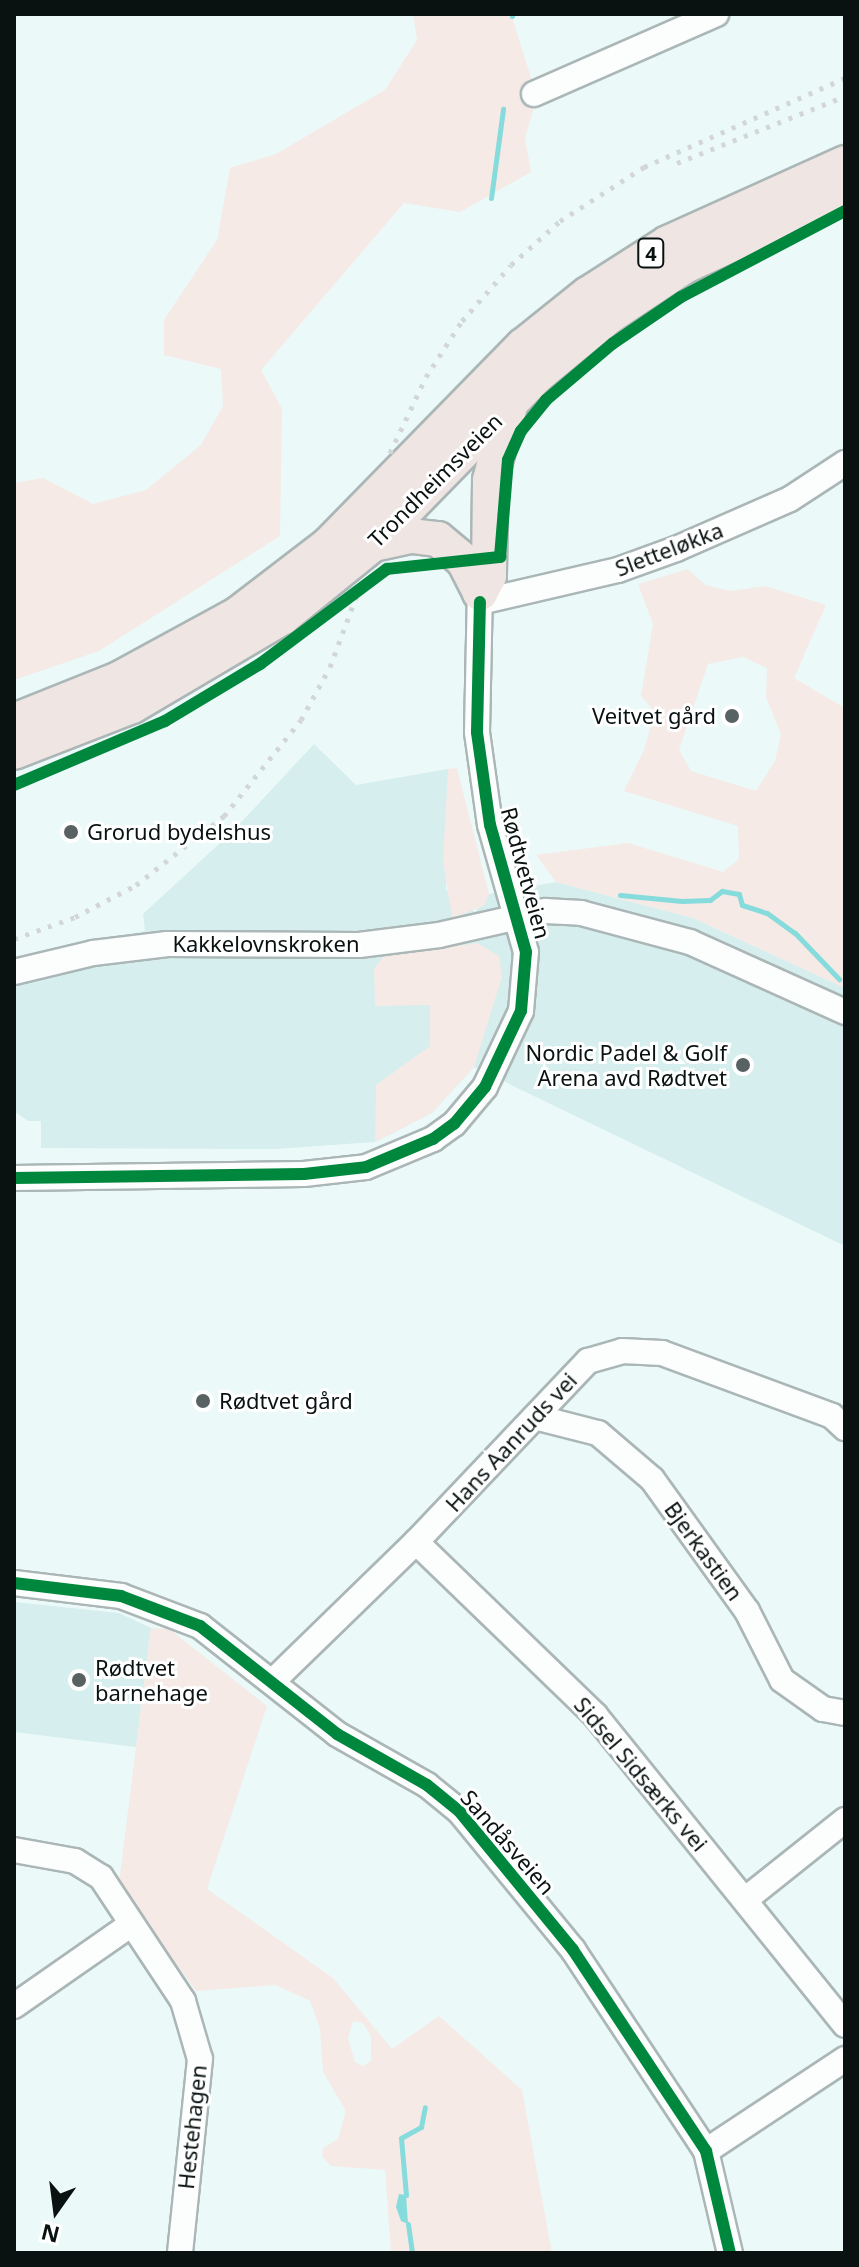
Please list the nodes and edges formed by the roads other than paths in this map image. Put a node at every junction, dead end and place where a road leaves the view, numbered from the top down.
1 (716, 14) edge
2 (534, 94) dead end
3 (845, 163) edge
4 (845, 192) edge
5 (514, 399) junction
6 (845, 463) edge
7 (373, 544) junction
8 (480, 598) junction
9 (14, 721) edge
10 (14, 752) edge
11 (519, 917) junction
12 (14, 972) edge
13 (845, 1012) edge
14 (14, 1178) edge
15 (535, 1417) junction
16 (845, 1428) edge
17 (416, 1542) junction
18 (14, 1583) edge
19 (272, 1682) junction
20 (845, 1713) edge
21 (845, 1820) edge
22 (14, 1850) edge
23 (746, 1899) junction
24 (130, 1925) junction
25 (14, 2006) edge
26 (845, 2025) edge
27 (845, 2059) edge
28 (706, 2151) junction
29 (180, 2253) edge
30 (730, 2253) edge

1 - 2 street
3 - 9 highway, Trondheimsveien / 4
4 - 5 highway, Trondheimsveien / 4
5 - 7 highway, Trondheimsveien / 4
5 - 8 highway
6 - 8 street, Sletteløkka
7 - 8 highway
7 - 10 highway, Trondheimsveien / 4
8 - 11 street, Rødtvetveien
11 - 12 street, Kakkelovnskroken
11 - 13 street, Kakkelovnskroken
11 - 14 street, Rødtvetveien
15 - 16 street, Hans Aanruds vei
15 - 17 street, Hans Aanruds vei
15 - 20 street, Bjerkastien
17 - 19 street, Hans Aanruds vei
17 - 23 street, Sidsel Sidsærks vei
18 - 19 street, Sandåsveien
19 - 28 street, Sandåsveien
21 - 23 street
22 - 24 street, Hestehagen
23 - 26 street, Sidsel Sidsærks vei
24 - 25 street
24 - 29 street, Hestehagen
27 - 28 street
28 - 30 street, Sandåsveien

